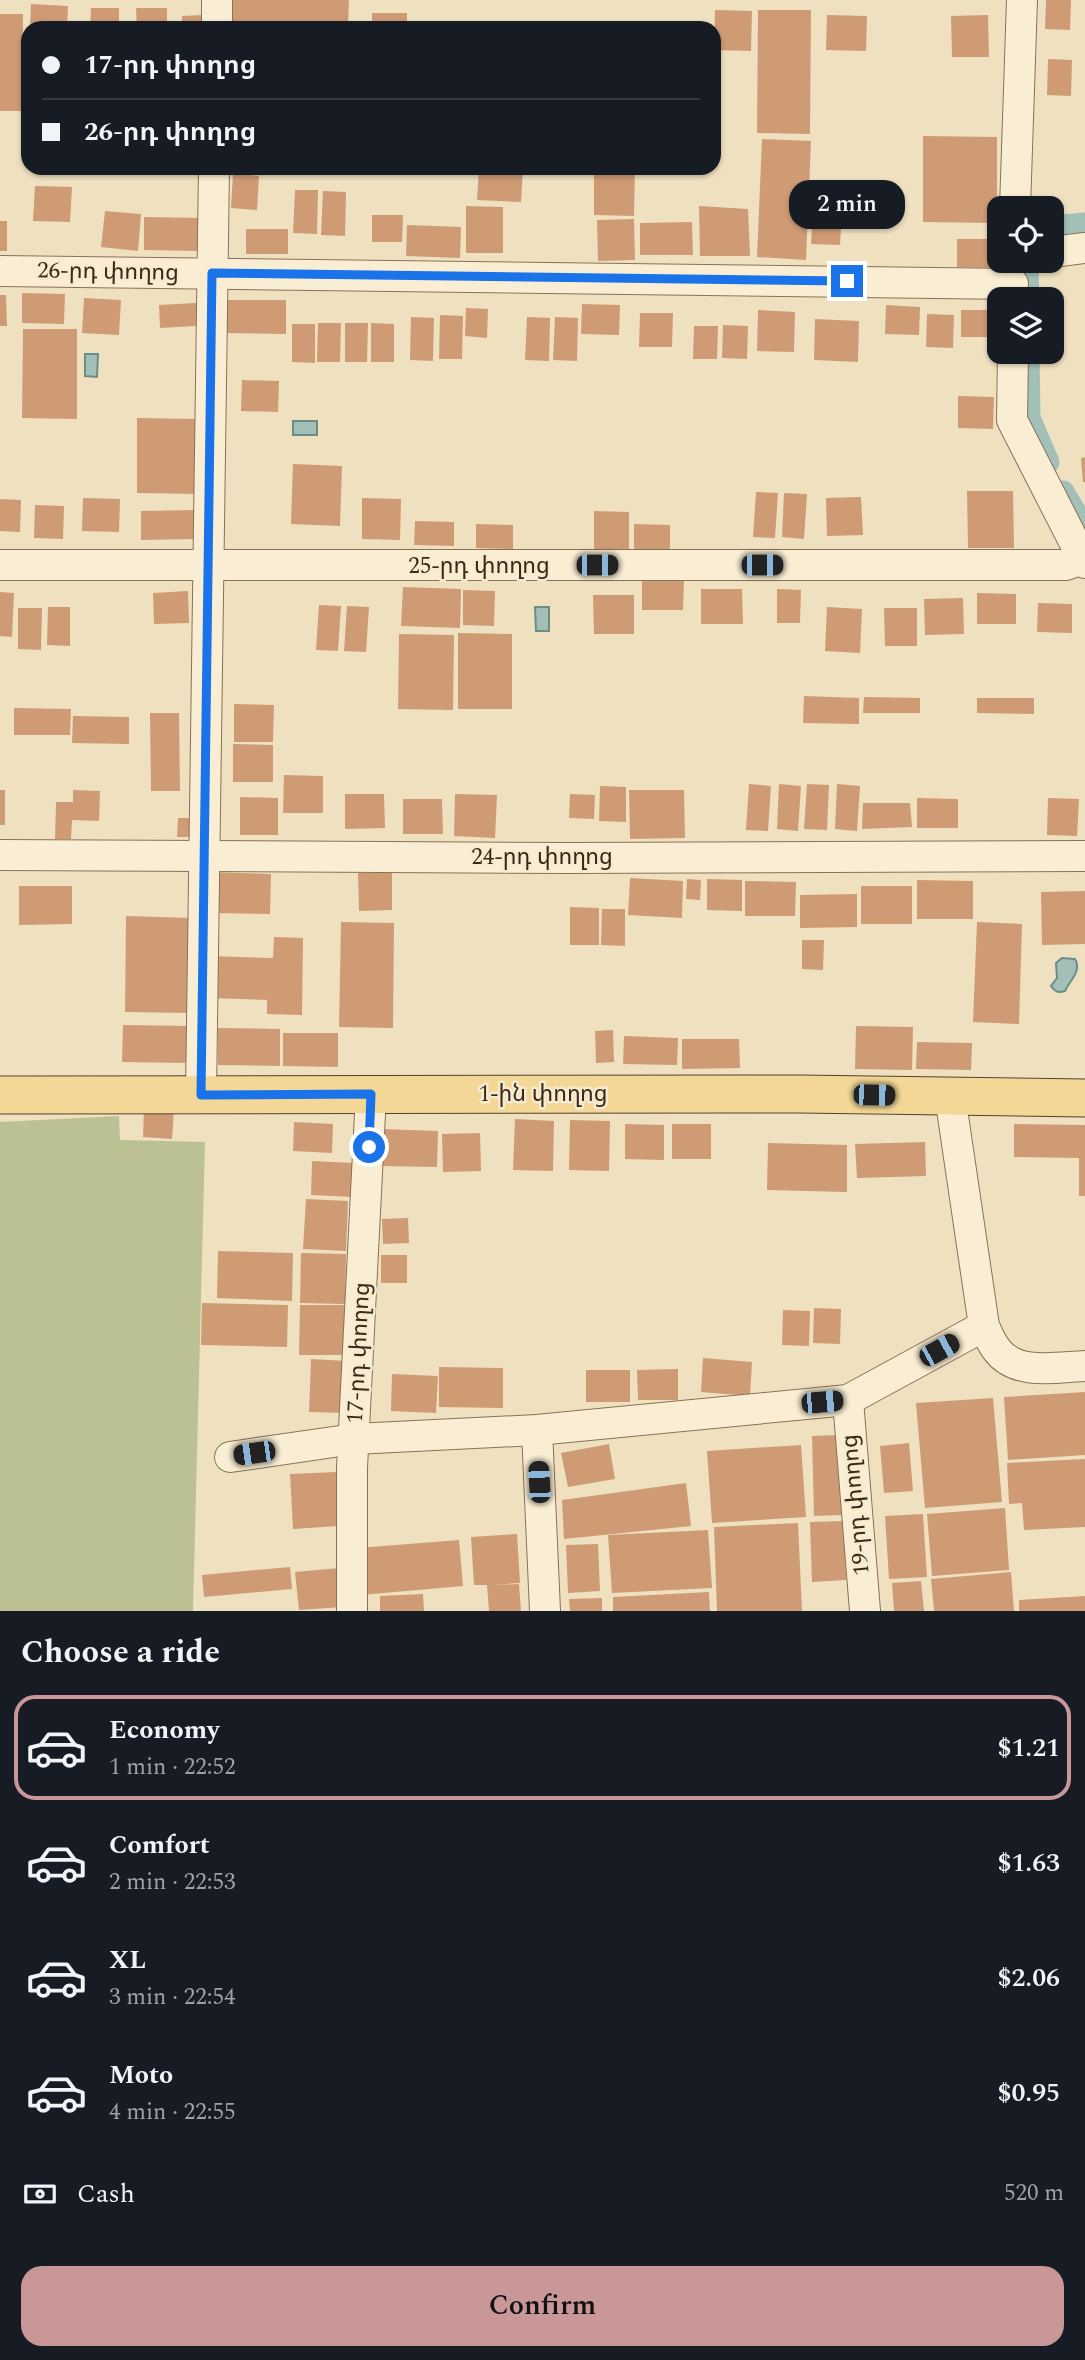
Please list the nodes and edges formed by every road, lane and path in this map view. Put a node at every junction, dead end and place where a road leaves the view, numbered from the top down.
1 (217, 0) edge
2 (1022, 0) edge
3 (217, 21) edge
4 (214, 175) edge
5 (1015, 196) edge
6 (1085, 248) edge
7 (1064, 251) edge
8 (0, 271) edge
9 (212, 273) junction
10 (1013, 281) edge
11 (1013, 364) edge
12 (1084, 561) edge
13 (0, 565) edge
14 (210, 566) junction
15 (0, 855) edge
16 (204, 856) junction
17 (1085, 856) edge
18 (371, 1094) junction
19 (201, 1095) junction
20 (0, 1096) edge
21 (950, 1096) junction
22 (1085, 1098) edge
23 (984, 1326) junction
24 (1085, 1366) edge
25 (848, 1400) junction
26 (537, 1430) junction
27 (354, 1439) junction
28 (229, 1457) dead end
29 (352, 1611) edge
30 (545, 1611) edge
31 (865, 1611) edge

1 - 3 street
2 - 5 street
4 - 9 street
6 - 7 street
8 - 9 street, 26-րդ փողոց
9 - 10 street, 26-րդ փողոց
9 - 14 street
11 - 12 street
12 - 14 street, 25-րդ փողոց
13 - 14 street, 25-րդ փողոց
14 - 16 street
15 - 16 street, 24-րդ փողոց
16 - 17 street, 24-րդ փողոց
16 - 19 street
18 - 19 main road, 1-ին փողոց
18 - 21 main road, 1-ին փողոց
18 - 27 street, 17-րդ փողոց
19 - 20 main road, 1-ին փողոց
21 - 22 main road, 1-ին փողոց
21 - 23 street
23 - 24 street
23 - 25 street
25 - 26 street
25 - 31 street, 19-րդ փողոց
26 - 27 street
26 - 30 street
27 - 28 street
27 - 29 street, 17-րդ փողոց

